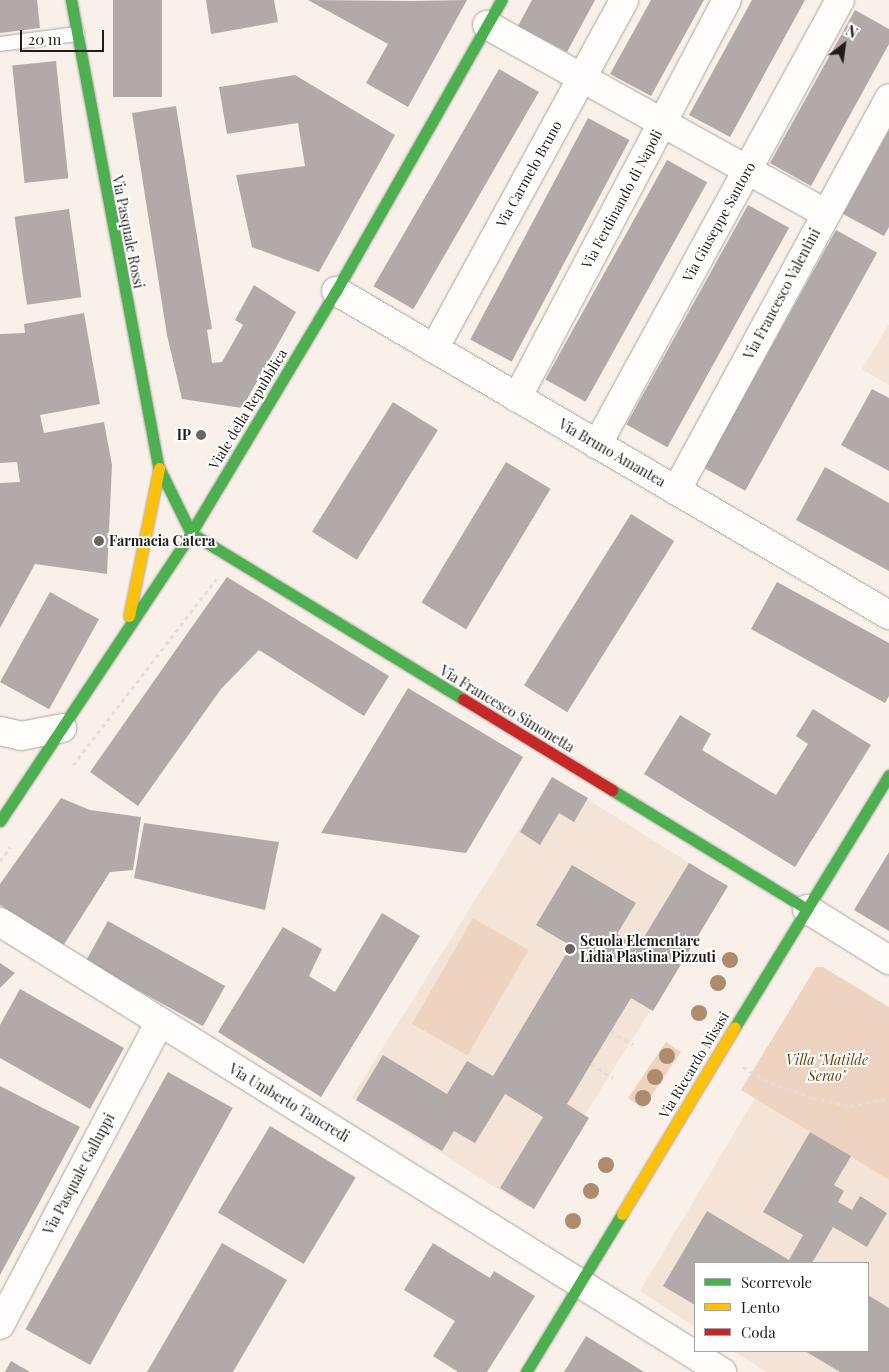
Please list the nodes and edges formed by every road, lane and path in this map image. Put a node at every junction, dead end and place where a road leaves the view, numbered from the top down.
1 (71, 0) edge
2 (501, 0) edge
3 (624, 0) edge
4 (727, 0) edge
5 (840, 0) edge
6 (487, 25) junction
7 (77, 34) junction
8 (0, 44) edge
9 (581, 78) junction
10 (889, 98) edge
11 (662, 122) junction
12 (747, 170) junction
13 (826, 214) junction
14 (336, 291) junction
15 (434, 349) junction
16 (517, 398) junction
17 (597, 445) junction
18 (159, 468) junction
19 (676, 491) junction
20 (191, 533) junction
21 (243, 566) junction
22 (889, 614) edge
23 (125, 634) junction
24 (62, 728) junction
25 (0, 731) edge
26 (67, 774) dead end
27 (889, 775) edge
28 (0, 821) edge
29 (12, 845) dead end
30 (0, 861) edge
31 (807, 909) junction
32 (0, 922) edge
33 (889, 960) edge
34 (158, 1023) junction
35 (611, 1031) dead end
36 (633, 1044) dead end
37 (591, 1064) dead end
38 (742, 1066) dead end
39 (613, 1078) dead end
40 (889, 1098) edge
41 (581, 1281) junction
42 (0, 1325) edge
43 (526, 1372) edge
44 (722, 1372) edge

1 - 7 main road, Via Pasquale Rossi
2 - 6 main road, Viale della Repubblica
3 - 9 street, Via Carmelo Bruno
4 - 11 street, Via Ferdinando di Napoli
5 - 12 street, Via Giuseppe Santoro
6 - 9 street
6 - 14 main road, Viale della Repubblica
7 - 8 lane
7 - 18 main road, Via Pasquale Rossi
9 - 11 street
9 - 15 street, Via Carmelo Bruno
10 - 13 street, Via Francesco Valentini
11 - 12 street
11 - 16 street, Via Ferdinando di Napoli
12 - 13 street
12 - 17 street, Via Giuseppe Santoro
13 - 19 street, Via Francesco Valentini
14 - 15 street, Via Bruno Amantea
14 - 20 main road, Viale della Repubblica
15 - 16 street, Via Bruno Amantea
16 - 17 street, Via Bruno Amantea
17 - 19 street, Via Bruno Amantea
18 - 20 main road, Via Pasquale Rossi
18 - 23 main road, Via Pasquale Rossi
19 - 22 street, Via Bruno Amantea
20 - 21 main road, Via Francesco Simonetta
20 - 23 main road, Viale della Repubblica
21 - 26 path
21 - 31 main road, Via Francesco Simonetta
23 - 24 main road, Viale della Repubblica
24 - 25 street
24 - 28 main road, Viale della Repubblica
27 - 31 main road, Via Riccardo Misasi
29 - 30 path
31 - 33 street
31 - 41 main road, Via Riccardo Misasi
32 - 34 street, Via Umberto Tancredi
34 - 41 street, Via Umberto Tancredi
34 - 42 street, Via Pasquale Galluppi
35 - 36 path
37 - 39 path
38 - 40 path
41 - 43 main road, Via Riccardo Misasi
41 - 44 street, Via Umberto Tancredi

